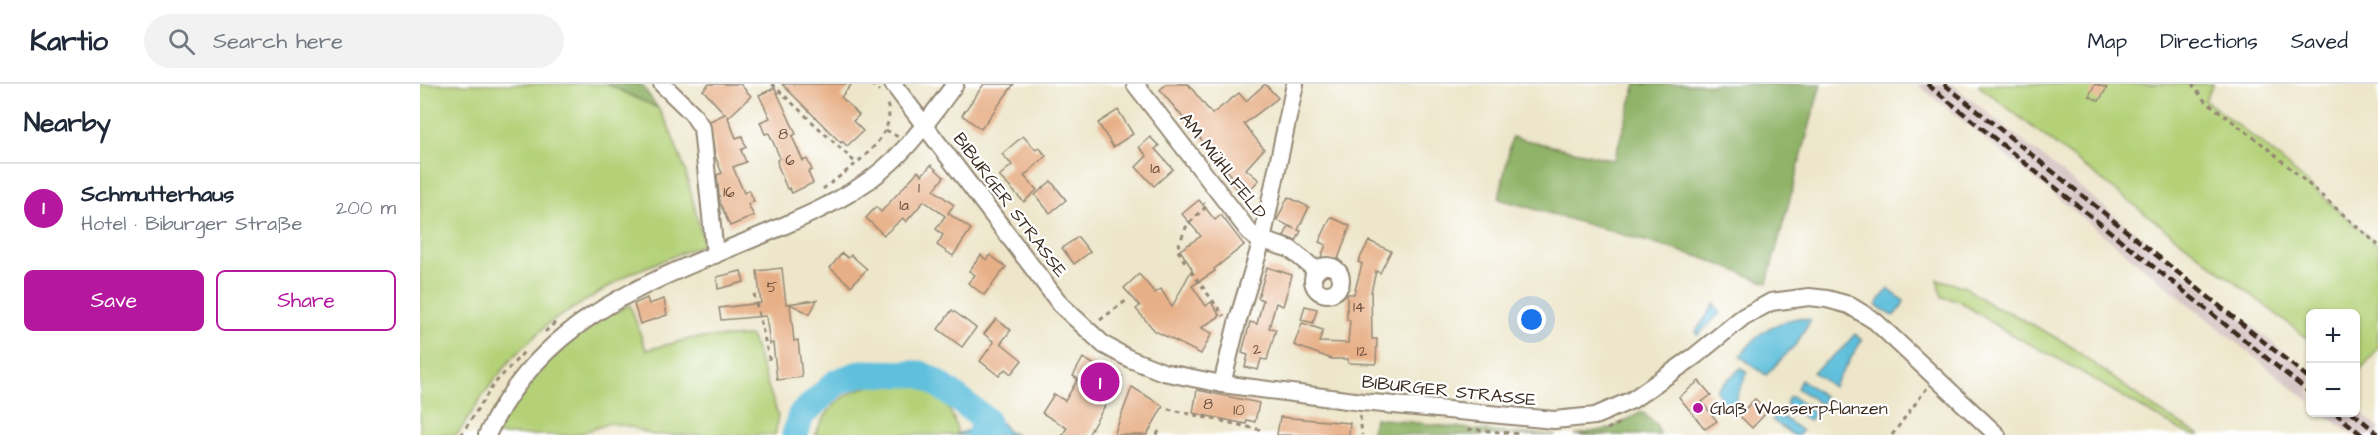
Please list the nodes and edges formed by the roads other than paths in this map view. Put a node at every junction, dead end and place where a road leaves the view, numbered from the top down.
1 (663, 84) edge
2 (893, 84) edge
3 (955, 84) edge
4 (1135, 84) edge
5 (1295, 84) edge
6 (925, 125) junction
7 (1262, 240) junction
8 (715, 255) junction
9 (1317, 271) dead end
10 (1222, 384) junction
11 (487, 435) edge
12 (1997, 435) edge

1 - 8 street
2 - 6 street, BIBURGER STRASSE
3 - 6 street
4 - 7 street, AM MÜHLFELD
5 - 7 street
6 - 8 street
6 - 10 street, BIBURGER STRASSE
7 - 9 street
7 - 10 street
8 - 11 street
10 - 12 street, BIBURGER STRASSE

